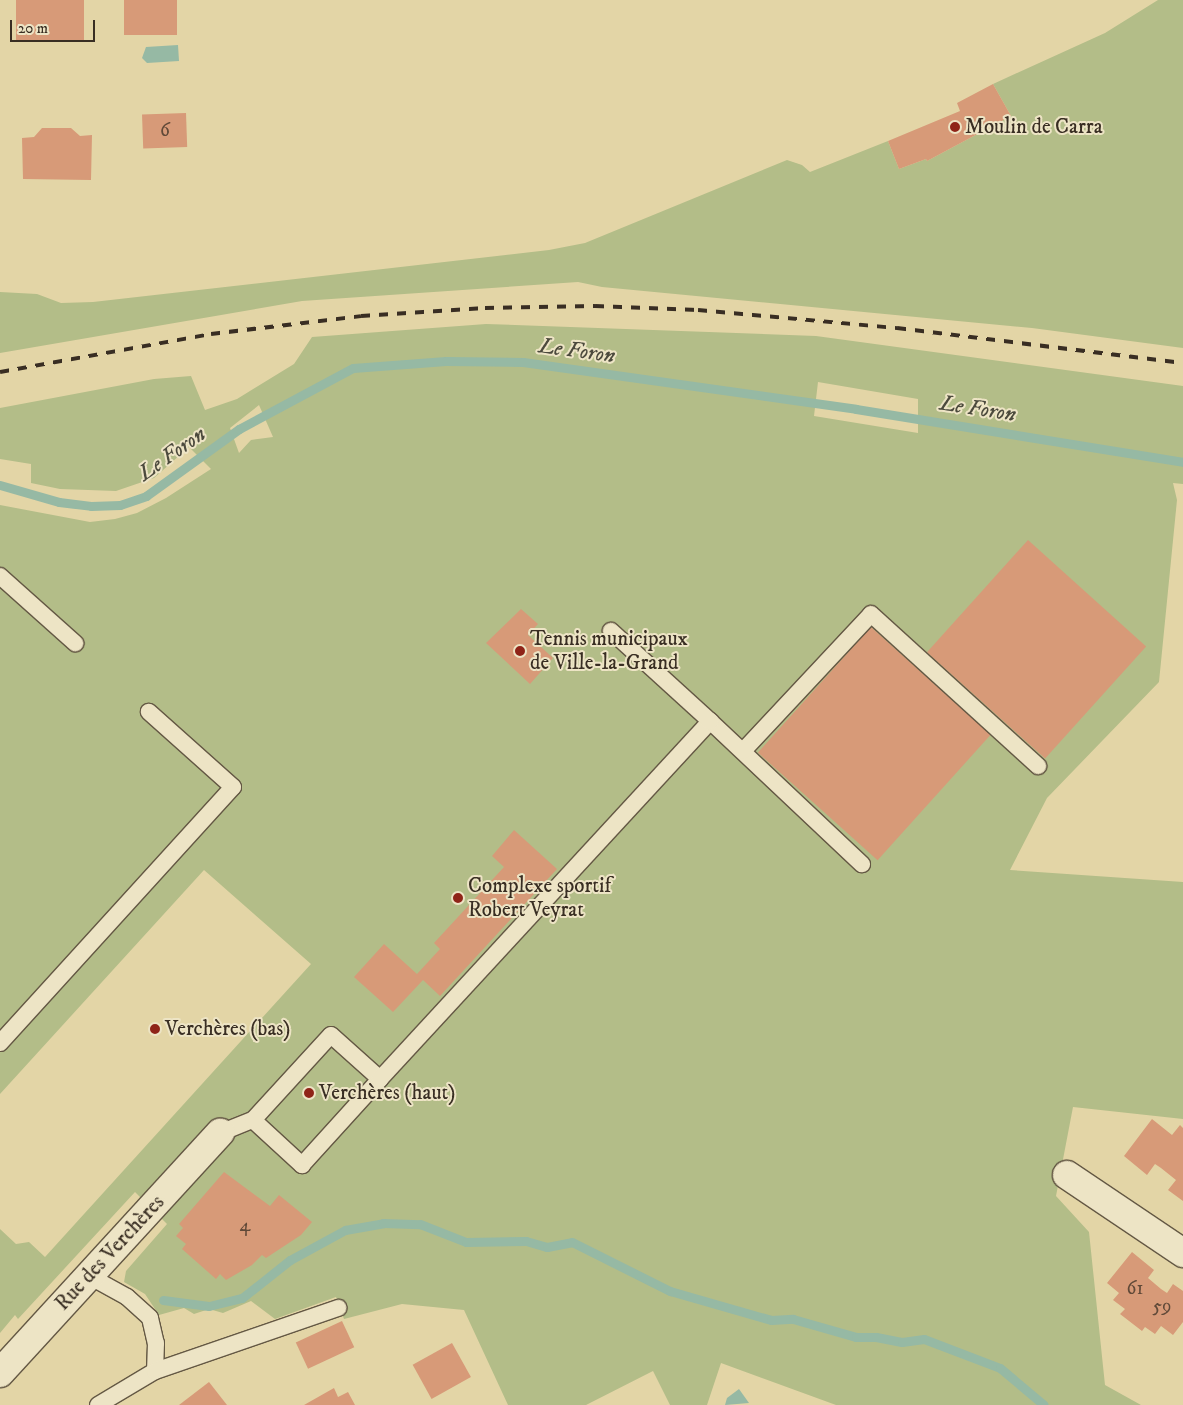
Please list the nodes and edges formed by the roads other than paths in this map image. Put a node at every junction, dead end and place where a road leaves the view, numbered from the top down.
1 (0, 576) edge
2 (612, 631) dead end
3 (75, 643) dead end
4 (149, 712) dead end
5 (710, 721) junction
6 (743, 750) junction
7 (1038, 766) dead end
8 (862, 864) dead end
9 (0, 1043) edge
10 (380, 1079) junction
11 (253, 1120) junction
12 (220, 1133) joint
13 (1067, 1174) dead end
14 (1183, 1253) edge
15 (89, 1276) junction
16 (338, 1308) dead end
17 (155, 1371) junction
18 (0, 1372) edge
19 (98, 1405) edge

1 - 3 lane
2 - 5 lane
4 - 9 lane
5 - 6 lane
5 - 10 lane
6 - 7 lane
6 - 8 lane
10 - 11 lane
10 - 11 lane
11 - 12 lane
12 - 15 street, Rue des Verchères
13 - 14 street
15 - 17 lane
15 - 18 street, Rue des Verchères
16 - 17 lane
17 - 19 lane

